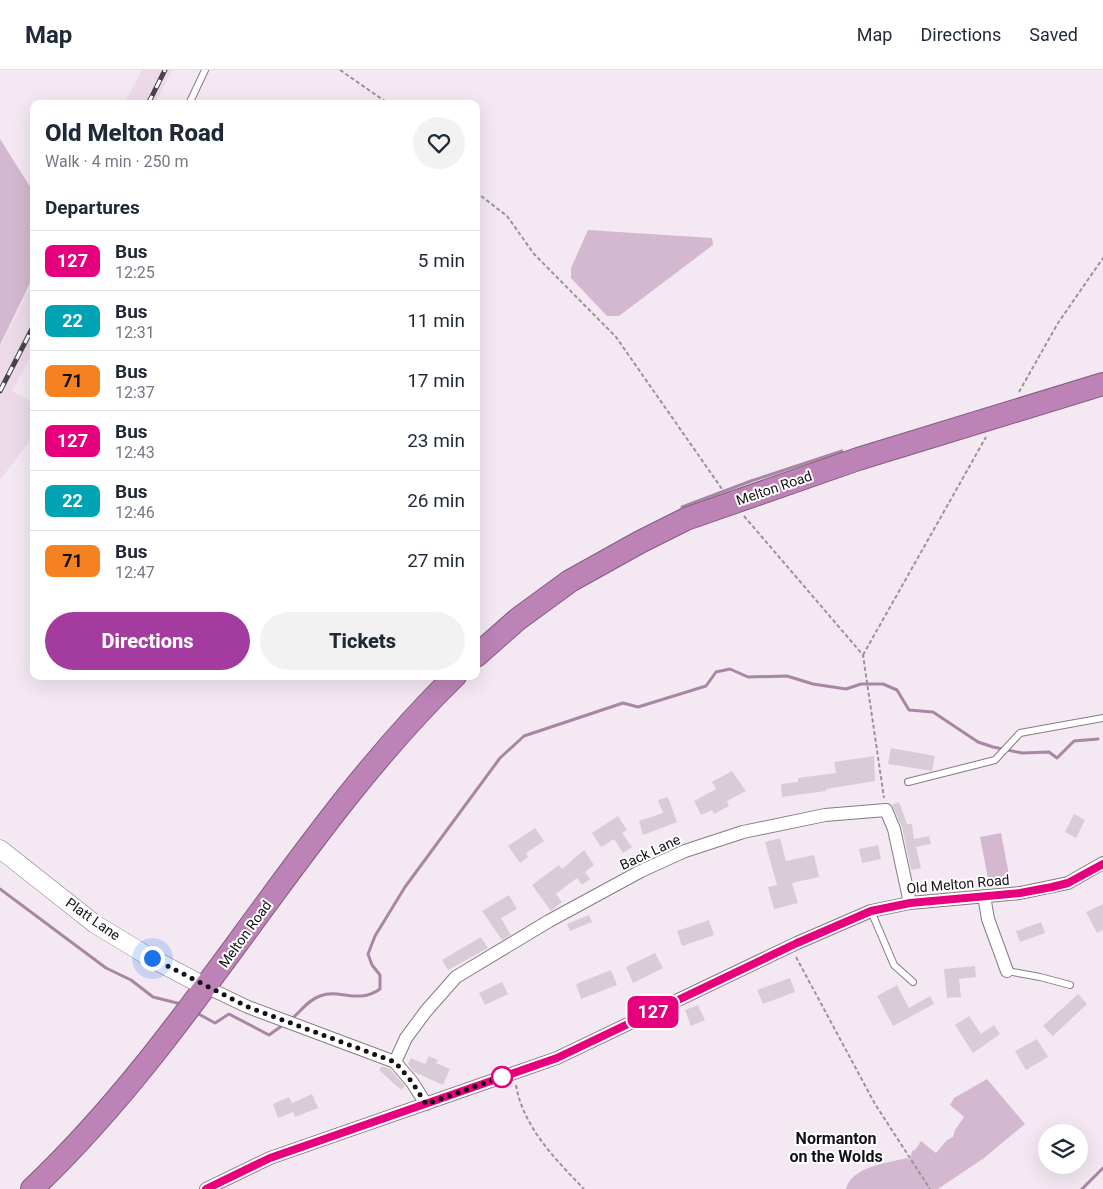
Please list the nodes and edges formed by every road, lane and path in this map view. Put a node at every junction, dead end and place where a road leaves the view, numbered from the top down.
1 (205, 70) edge
2 (340, 70) edge
3 (191, 100) edge
4 (383, 100) edge
5 (480, 195) edge
6 (1103, 258) edge
7 (1103, 384) edge
8 (1015, 398) dead end
9 (986, 419) junction
10 (731, 502) junction
11 (480, 652) edge
12 (863, 655) junction
13 (451, 680) edge
14 (1103, 718) edge
15 (908, 782) dead end
16 (886, 810) junction
17 (0, 849) edge
18 (1103, 864) edge
19 (984, 896) junction
20 (910, 903) junction
21 (871, 911) junction
22 (790, 946) junction
23 (1007, 971) joint
24 (913, 982) dead end
25 (1070, 985) dead end
26 (206, 987) junction
27 (395, 1062) junction
28 (514, 1073) junction
29 (426, 1104) junction
30 (32, 1189) edge
31 (206, 1189) edge
32 (584, 1189) edge
33 (930, 1189) edge

1 - 3 lane
2 - 4 path
5 - 10 path
6 - 8 path
7 - 9 highway, Melton Road
9 - 10 highway, Melton Road
9 - 12 path
10 - 11 highway, Melton Road
10 - 12 path
12 - 16 path
13 - 26 highway, Melton Road
14 - 15 lane
16 - 20 street
16 - 27 street, Back Lane
17 - 26 street, Platt Lane
18 - 19 street, Old Melton Road
19 - 20 street, Old Melton Road
19 - 23 street
20 - 21 street, Old Melton Road
21 - 22 street, Old Melton Road
21 - 24 lane
22 - 28 street, Old Melton Road
22 - 33 path
23 - 25 lane
26 - 27 street, Platt Lane
26 - 30 highway, Melton Road
27 - 29 street, Platt Lane
28 - 29 street, Old Melton Road
28 - 32 path
29 - 31 street, Old Melton Road

